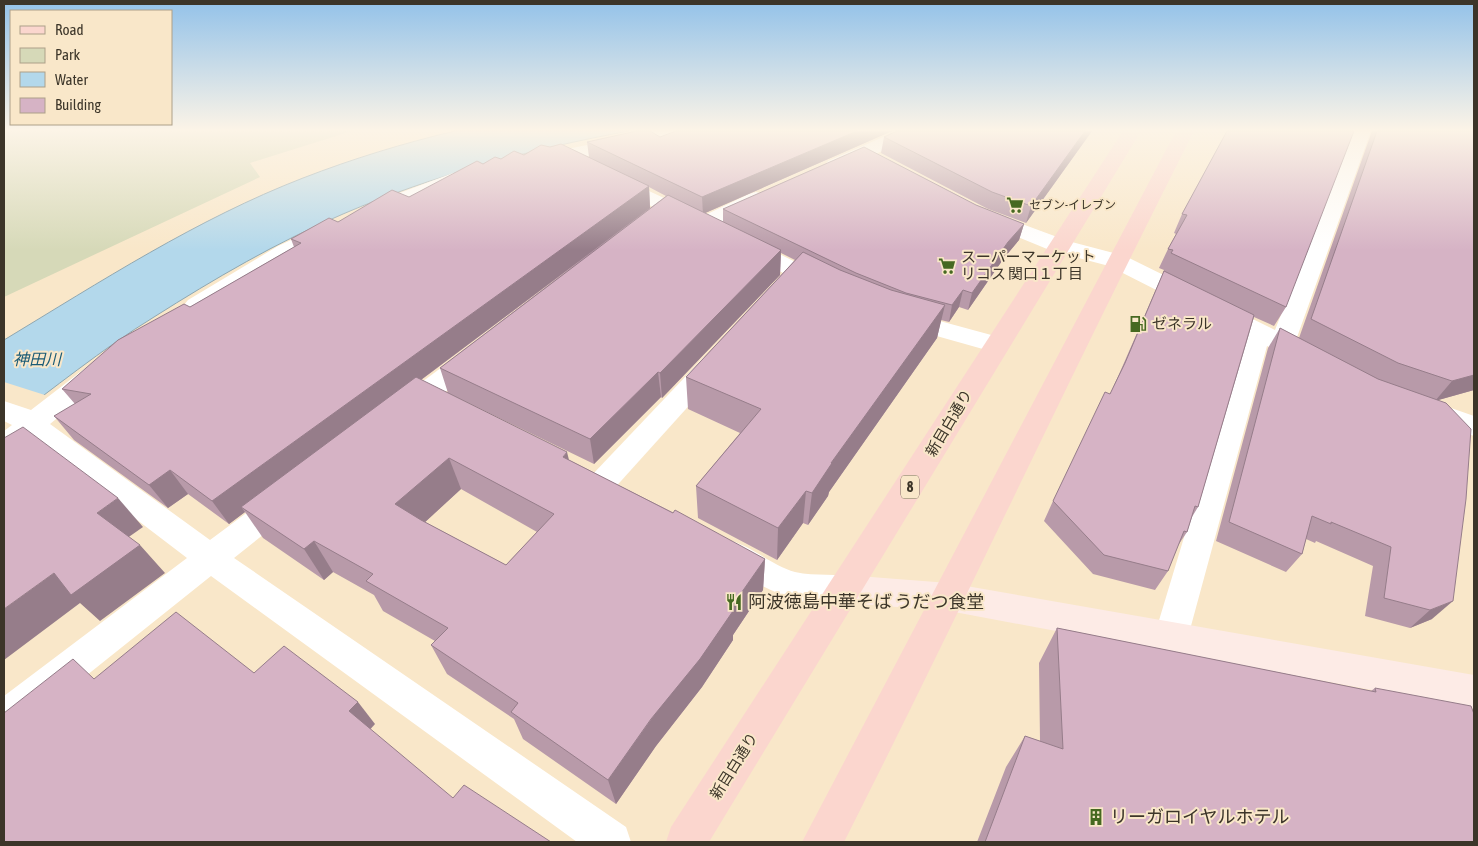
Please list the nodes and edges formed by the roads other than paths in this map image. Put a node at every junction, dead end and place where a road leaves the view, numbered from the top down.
1 (595, 170) edge
2 (825, 170) edge
3 (1107, 170) edge
4 (1164, 170) edge
5 (1344, 170) edge
6 (819, 172) edge
7 (474, 173) edge
8 (775, 190) edge
9 (668, 207) junction
10 (972, 210) edge
11 (704, 224) junction
12 (645, 225) edge
13 (1060, 246) junction
14 (1117, 261) junction
15 (798, 271) junction
16 (778, 293) edge
17 (845, 296) edge
18 (886, 313) edge
19 (181, 314) edge
20 (1270, 337) junction
21 (496, 339) edge
22 (730, 344) edge
23 (997, 345) junction
24 (112, 360) edge
25 (1332, 369) edge
26 (425, 394) junction
27 (1410, 404) edge
28 (451, 407) edge
29 (19, 418) edge
30 (384, 425) edge
31 (1474, 426) edge
32 (4, 446) edge
33 (601, 483) edge
34 (305, 485) edge
35 (711, 542) edge
36 (210, 558) junction
37 (845, 589) junction
38 (949, 597) junction
39 (1171, 637) junction
40 (1474, 692) edge
41 (4, 718) edge
42 (611, 842) edge
43 (686, 842) edge
44 (822, 842) edge

1 - 9 street
2 - 6 street
3 - 13 main road, 新目白通り / 8
4 - 14 main road
5 - 20 street
7 - 19 street
8 - 11 street
9 - 11 street
9 - 12 street
10 - 13 street
11 - 15 street
13 - 14 street
13 - 23 main road, 新目白通り / 8
14 - 20 street
14 - 38 main road
15 - 16 street
15 - 17 street
18 - 23 street
20 - 25 street
20 - 39 street
21 - 26 street
22 - 33 street
23 - 37 main road, 新目白通り / 8
24 - 29 street
26 - 28 street
26 - 30 street
27 - 31 street
29 - 32 street
29 - 36 street
34 - 36 street
35 - 37 street
36 - 41 street
36 - 42 street
37 - 38 street
37 - 43 main road, 新目白通り / 8
38 - 39 street
38 - 44 main road
39 - 40 street

